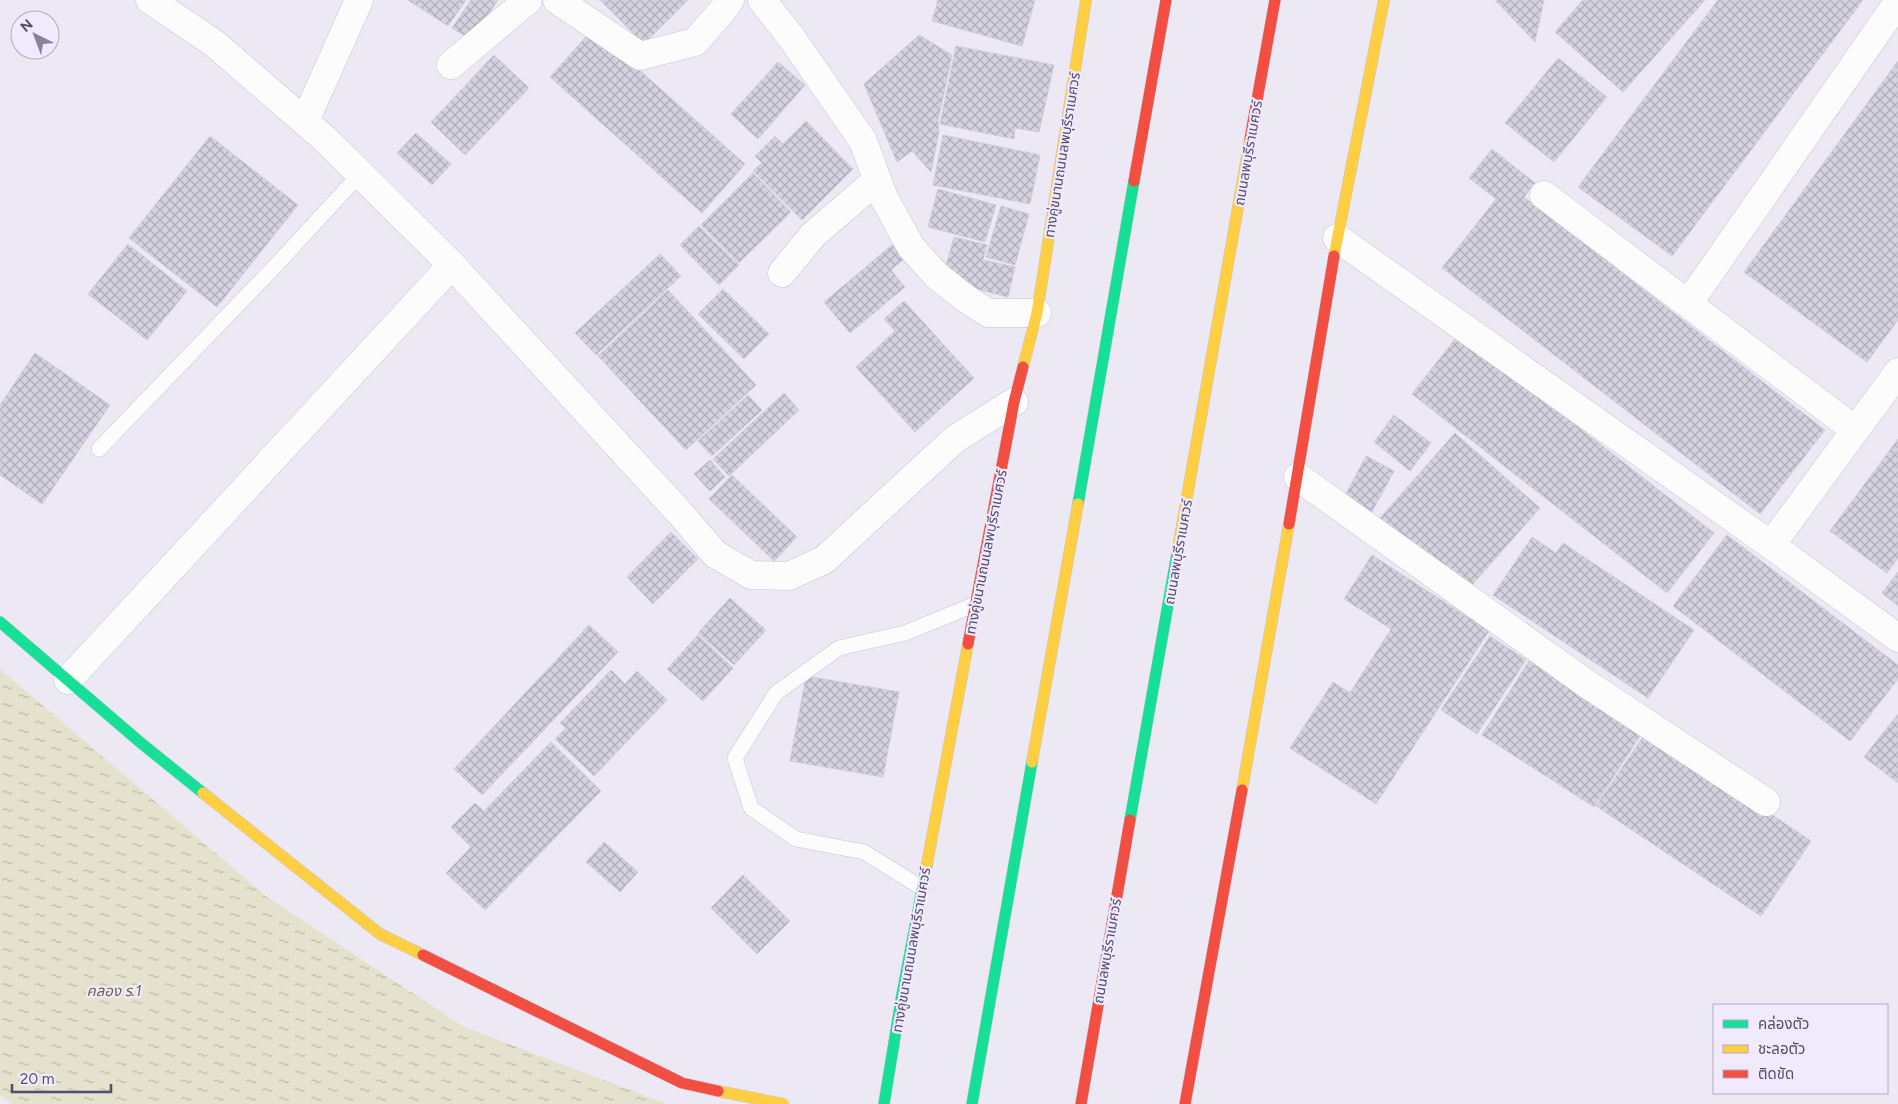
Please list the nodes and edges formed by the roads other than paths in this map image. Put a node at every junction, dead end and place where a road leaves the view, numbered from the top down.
1 (359, 0) edge
2 (528, 0) edge
3 (556, 0) edge
4 (730, 0) edge
5 (762, 0) edge
6 (1086, 0) edge
7 (1166, 0) edge
8 (1275, 0) edge
9 (1384, 0) edge
10 (1898, 2) edge
11 (160, 3) edge
12 (451, 65) dead end
13 (305, 121) junction
14 (360, 174) junction
15 (878, 180) junction
16 (1544, 196) dead end
17 (1337, 238) junction
18 (452, 265) junction
19 (782, 274) dead end
20 (1688, 304) junction
21 (1037, 313) junction
22 (1898, 372) edge
23 (1014, 402) junction
24 (1855, 430) junction
25 (99, 449) dead end
26 (1298, 477) junction
27 (1771, 545) junction
28 (976, 604) junction
29 (0, 622) edge
30 (1898, 638) edge
31 (68, 680) junction
32 (1766, 802) dead end
33 (922, 888) junction
34 (784, 1104) edge
35 (884, 1104) edge
36 (972, 1104) edge
37 (1081, 1104) edge
38 (1185, 1104) edge

1 - 13 street
2 - 12 street
3 - 4 street
5 - 15 street
6 - 21 main road, ทางคู่ขนานถนนลพบุรีราเมศวร์
7 - 36 main road
8 - 37 main road, ถนนลพบุรีราเมศวร์
9 - 17 main road
10 - 20 street
11 - 13 street
13 - 14 street
14 - 18 street
14 - 25 lane
15 - 19 street
15 - 21 street
16 - 20 street
17 - 26 main road
17 - 27 street
18 - 23 street
18 - 31 street
20 - 24 street
21 - 23 main road, ทางคู่ขนานถนนลพบุรีราเมศวร์
22 - 24 street
23 - 28 main road, ทางคู่ขนานถนนลพบุรีราเมศวร์
24 - 27 street
26 - 32 street
26 - 38 main road
27 - 30 street
28 - 33 main road, ทางคู่ขนานถนนลพบุรีราเมศวร์
28 - 33 lane
29 - 31 main road
31 - 34 main road
33 - 35 main road, ทางคู่ขนานถนนลพบุรีราเมศวร์

